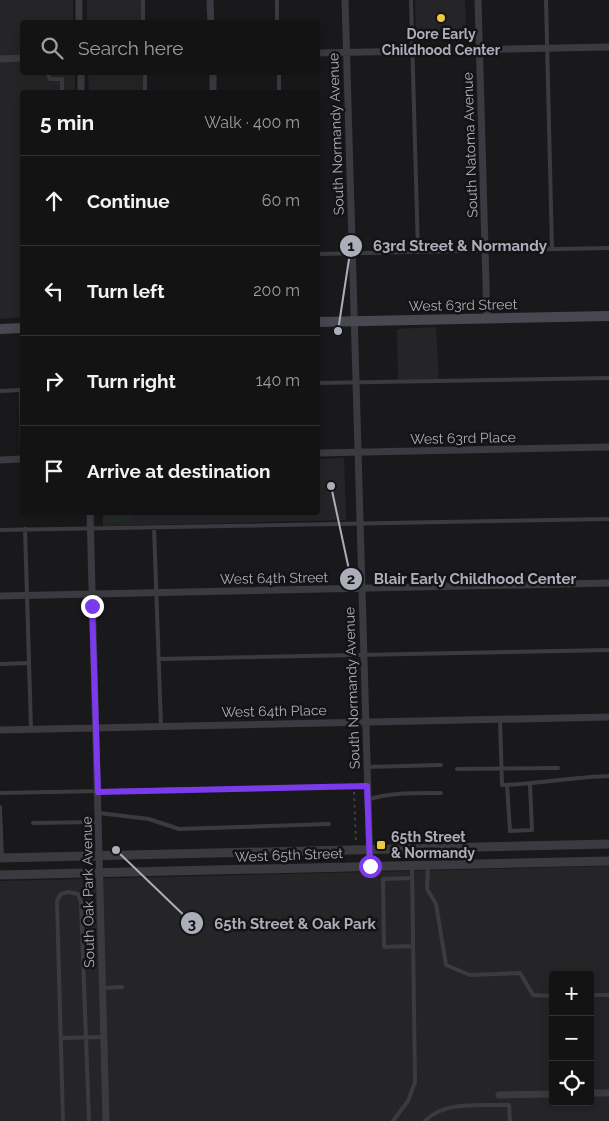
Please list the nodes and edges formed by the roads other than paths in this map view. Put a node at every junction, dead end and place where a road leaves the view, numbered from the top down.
1 (79, 0) edge
2 (142, 0) edge
3 (210, 0) edge
4 (277, 0) edge
5 (345, 0) edge
6 (411, 0) edge
7 (478, 0) edge
8 (546, 0) edge
9 (79, 20) edge
10 (143, 20) edge
11 (211, 20) edge
12 (277, 20) edge
13 (609, 47) edge
14 (547, 48) junction
15 (480, 50) junction
16 (413, 51) junction
17 (346, 52) junction
18 (320, 53) edge
19 (20, 58) edge
20 (0, 59) edge
21 (48, 75) edge
22 (81, 75) edge
23 (144, 75) edge
24 (212, 75) edge
25 (278, 75) edge
26 (62, 90) edge
27 (81, 90) edge
28 (145, 90) edge
29 (213, 90) edge
30 (279, 90) edge
31 (609, 248) edge
32 (552, 249) junction
33 (485, 250) junction
34 (418, 252) junction
35 (352, 253) junction
36 (320, 254) edge
37 (609, 316) edge
38 (487, 319) junction
39 (354, 321) junction
40 (320, 322) edge
41 (20, 328) edge
42 (0, 329) edge
43 (609, 378) edge
44 (355, 382) junction
45 (320, 383) edge
46 (20, 390) edge
47 (0, 391) edge
48 (609, 447) edge
49 (357, 452) junction
50 (320, 453) edge
51 (20, 459) edge
52 (0, 460) edge
53 (90, 515) edge
54 (609, 519) edge
55 (360, 523) junction
56 (154, 527) junction
57 (90, 528) junction
58 (0, 530) edge
59 (25, 530) junction
60 (609, 583) edge
61 (361, 588) junction
62 (157, 593) junction
63 (92, 594) junction
64 (27, 595) junction
65 (0, 596) edge
66 (609, 650) edge
67 (363, 656) junction
68 (158, 659) junction
69 (29, 663) junction
70 (0, 664) edge
71 (609, 717) edge
72 (500, 719) junction
73 (365, 722) junction
74 (161, 726) junction
75 (96, 728) junction
76 (31, 729) junction
77 (0, 730) edge
78 (441, 765) dead end
79 (366, 767) junction
80 (501, 768) junction
81 (558, 768) dead end
82 (457, 770) dead end
83 (609, 776) edge
84 (507, 785) junction
85 (530, 785) junction
86 (367, 786) junction
87 (98, 792) junction
88 (0, 793) edge
89 (441, 793) dead end
90 (368, 800) junction
91 (0, 807) edge
92 (99, 813) junction
93 (99, 822) junction
94 (33, 823) dead end
95 (329, 824) dead end
96 (609, 844) edge
97 (370, 850) junction
98 (100, 856) junction
99 (1, 858) edge
100 (609, 860) edge
101 (412, 865) junction
102 (428, 865) junction
103 (370, 866) junction
104 (100, 873) junction
105 (0, 875) edge
106 (412, 878) junction
107 (413, 946) junction
108 (122, 987) dead end
109 (103, 988) junction
110 (594, 995) edge
111 (609, 995) edge
112 (549, 996) edge
113 (104, 1037) junction
114 (61, 1038) junction
115 (86, 1038) junction
116 (594, 1093) edge
117 (609, 1093) edge
118 (549, 1094) edge
119 (499, 1095) dead end
120 (64, 1121) edge
121 (88, 1121) edge
122 (106, 1121) edge
123 (393, 1121) edge
124 (425, 1121) edge
125 (510, 1121) edge

1 - 9 street
2 - 10 lane
3 - 11 street
4 - 12 lane
5 - 17 street, South Normandy Avenue
6 - 16 lane
7 - 15 street, South Natoma Avenue
8 - 14 lane
13 - 14 street
14 - 15 street
14 - 32 lane
15 - 16 street
15 - 33 street, South Natoma Avenue
16 - 17 street
16 - 34 lane
17 - 18 street
17 - 35 street, South Normandy Avenue
19 - 20 street
21 - 26 lane
22 - 27 street
23 - 28 lane
24 - 29 street
25 - 30 lane
31 - 32 lane
32 - 33 lane
33 - 34 lane
33 - 38 street, South Natoma Avenue
34 - 35 lane
35 - 36 lane
35 - 39 street, South Normandy Avenue
37 - 38 main road, West 63rd Street
38 - 39 main road, West 63rd Street
39 - 40 main road, West 63rd Street
39 - 44 street, South Normandy Avenue
41 - 42 main road
43 - 44 lane
44 - 45 lane
44 - 49 street, South Normandy Avenue
46 - 47 lane
48 - 49 street, West 63rd Place
49 - 50 street, West 63rd Place
49 - 55 street, South Normandy Avenue
51 - 52 street
53 - 57 street, South Oak Park Avenue
54 - 55 lane
55 - 56 lane
55 - 61 street, South Normandy Avenue
56 - 57 lane
56 - 62 lane
57 - 59 lane
57 - 63 street, South Oak Park Avenue
58 - 59 lane
59 - 64 lane
60 - 61 street, West 64th Street
61 - 62 street, West 64th Street
61 - 67 street, South Normandy Avenue
62 - 63 street, West 64th Street
62 - 68 lane
63 - 64 street, West 64th Street
63 - 75 street, South Oak Park Avenue
64 - 65 street, West 64th Street
64 - 69 lane
66 - 67 lane
67 - 68 lane
67 - 73 street, South Normandy Avenue
68 - 74 lane
69 - 70 lane
69 - 76 lane
71 - 72 street, West 64th Place
72 - 73 street, West 64th Place
72 - 80 lane
73 - 74 street, West 64th Place
73 - 79 street, South Normandy Avenue
74 - 75 street, West 64th Place
75 - 76 street, West 64th Place
75 - 87 street, South Oak Park Avenue
76 - 77 street, West 64th Place
78 - 79 lane
79 - 86 street, South Normandy Avenue
80 - 81 lane
80 - 82 lane
80 - 84 lane
83 - 85 lane
84 - 85 lane
84 - 85 lane
86 - 87 lane
86 - 90 street, South Normandy Avenue
87 - 88 lane
87 - 92 street, South Oak Park Avenue
89 - 90 lane
90 - 97 street, South Normandy Avenue
91 - 99 lane
92 - 93 street, South Oak Park Avenue
92 - 95 lane
93 - 94 lane
93 - 98 street, South Oak Park Avenue
96 - 97 street, West 65th Street
97 - 98 street, West 65th Street
97 - 103 street, South Normandy Avenue
98 - 99 street, West 65th Street
98 - 104 street, South Oak Park Avenue
100 - 102 street, West 65th Street
101 - 102 street, West 65th Street
101 - 103 street, West 65th Street
101 - 106 lane
102 - 112 lane
103 - 104 street, West 65th Street
104 - 105 street, West 65th Street
104 - 109 street, South Oak Park Avenue
106 - 107 lane
106 - 107 lane
107 - 123 lane
108 - 109 lane
109 - 113 street, South Oak Park Avenue
110 - 111 lane
113 - 115 lane
113 - 122 street, South Oak Park Avenue
114 - 115 lane
114 - 115 lane
114 - 120 lane
115 - 121 lane
116 - 117 street
118 - 119 street
124 - 125 lane

